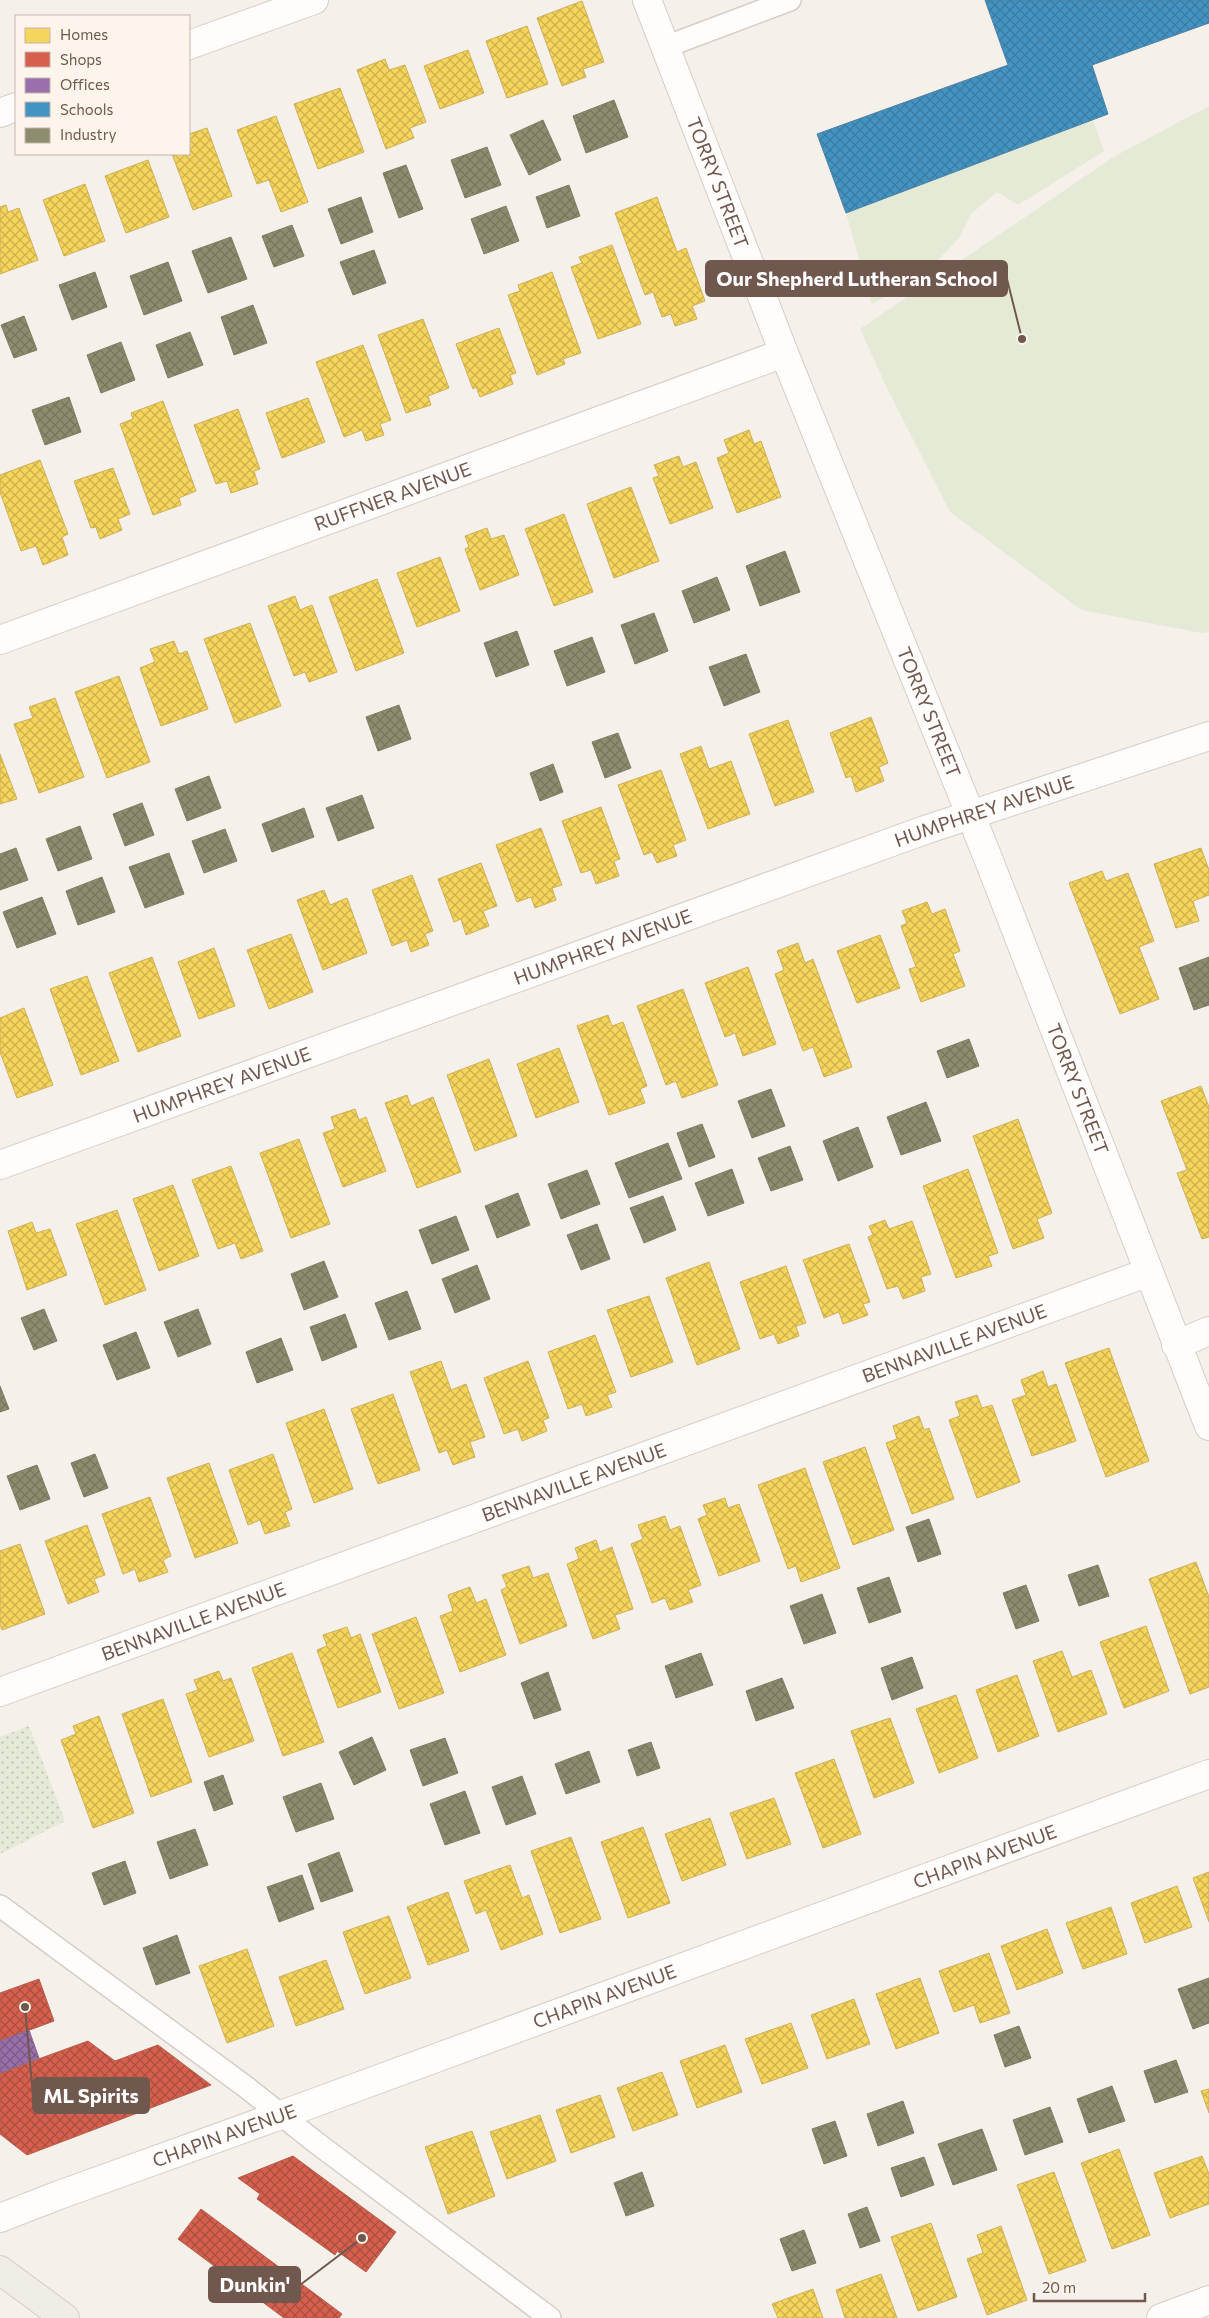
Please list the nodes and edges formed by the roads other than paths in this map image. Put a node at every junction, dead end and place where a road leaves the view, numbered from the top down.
1 (314, 0) edge
2 (647, 0) edge
3 (790, 0) edge
4 (190, 45) edge
5 (665, 47) junction
6 (15, 107) edge
7 (0, 113) edge
8 (784, 353) junction
9 (0, 640) edge
10 (1209, 736) edge
11 (971, 816) junction
12 (0, 1165) edge
13 (1149, 1272) junction
14 (1209, 1331) edge
15 (1176, 1345) junction
16 (1209, 1426) edge
17 (0, 1692) edge
18 (1209, 1774) edge
19 (0, 1906) edge
20 (282, 2115) junction
21 (0, 2218) edge
22 (0, 2270) edge
23 (1209, 2300) edge
24 (58, 2315) edge
25 (550, 2318) edge
26 (1160, 2318) edge

1 - 4 street
2 - 5 street, TORRY STREET
3 - 5 lane
5 - 8 street, TORRY STREET
6 - 7 street
8 - 9 street, RUFFNER AVENUE
8 - 11 street, TORRY STREET
10 - 11 street, HUMPHREY AVENUE
11 - 12 street, HUMPHREY AVENUE
11 - 13 street, TORRY STREET
13 - 15 street, TORRY STREET
13 - 17 street, BENNAVILLE AVENUE
14 - 15 street
15 - 16 street, TORRY STREET
18 - 20 street, CHAPIN AVENUE
19 - 20 lane
20 - 21 street, CHAPIN AVENUE
20 - 25 lane
22 - 24 main road
23 - 26 street

